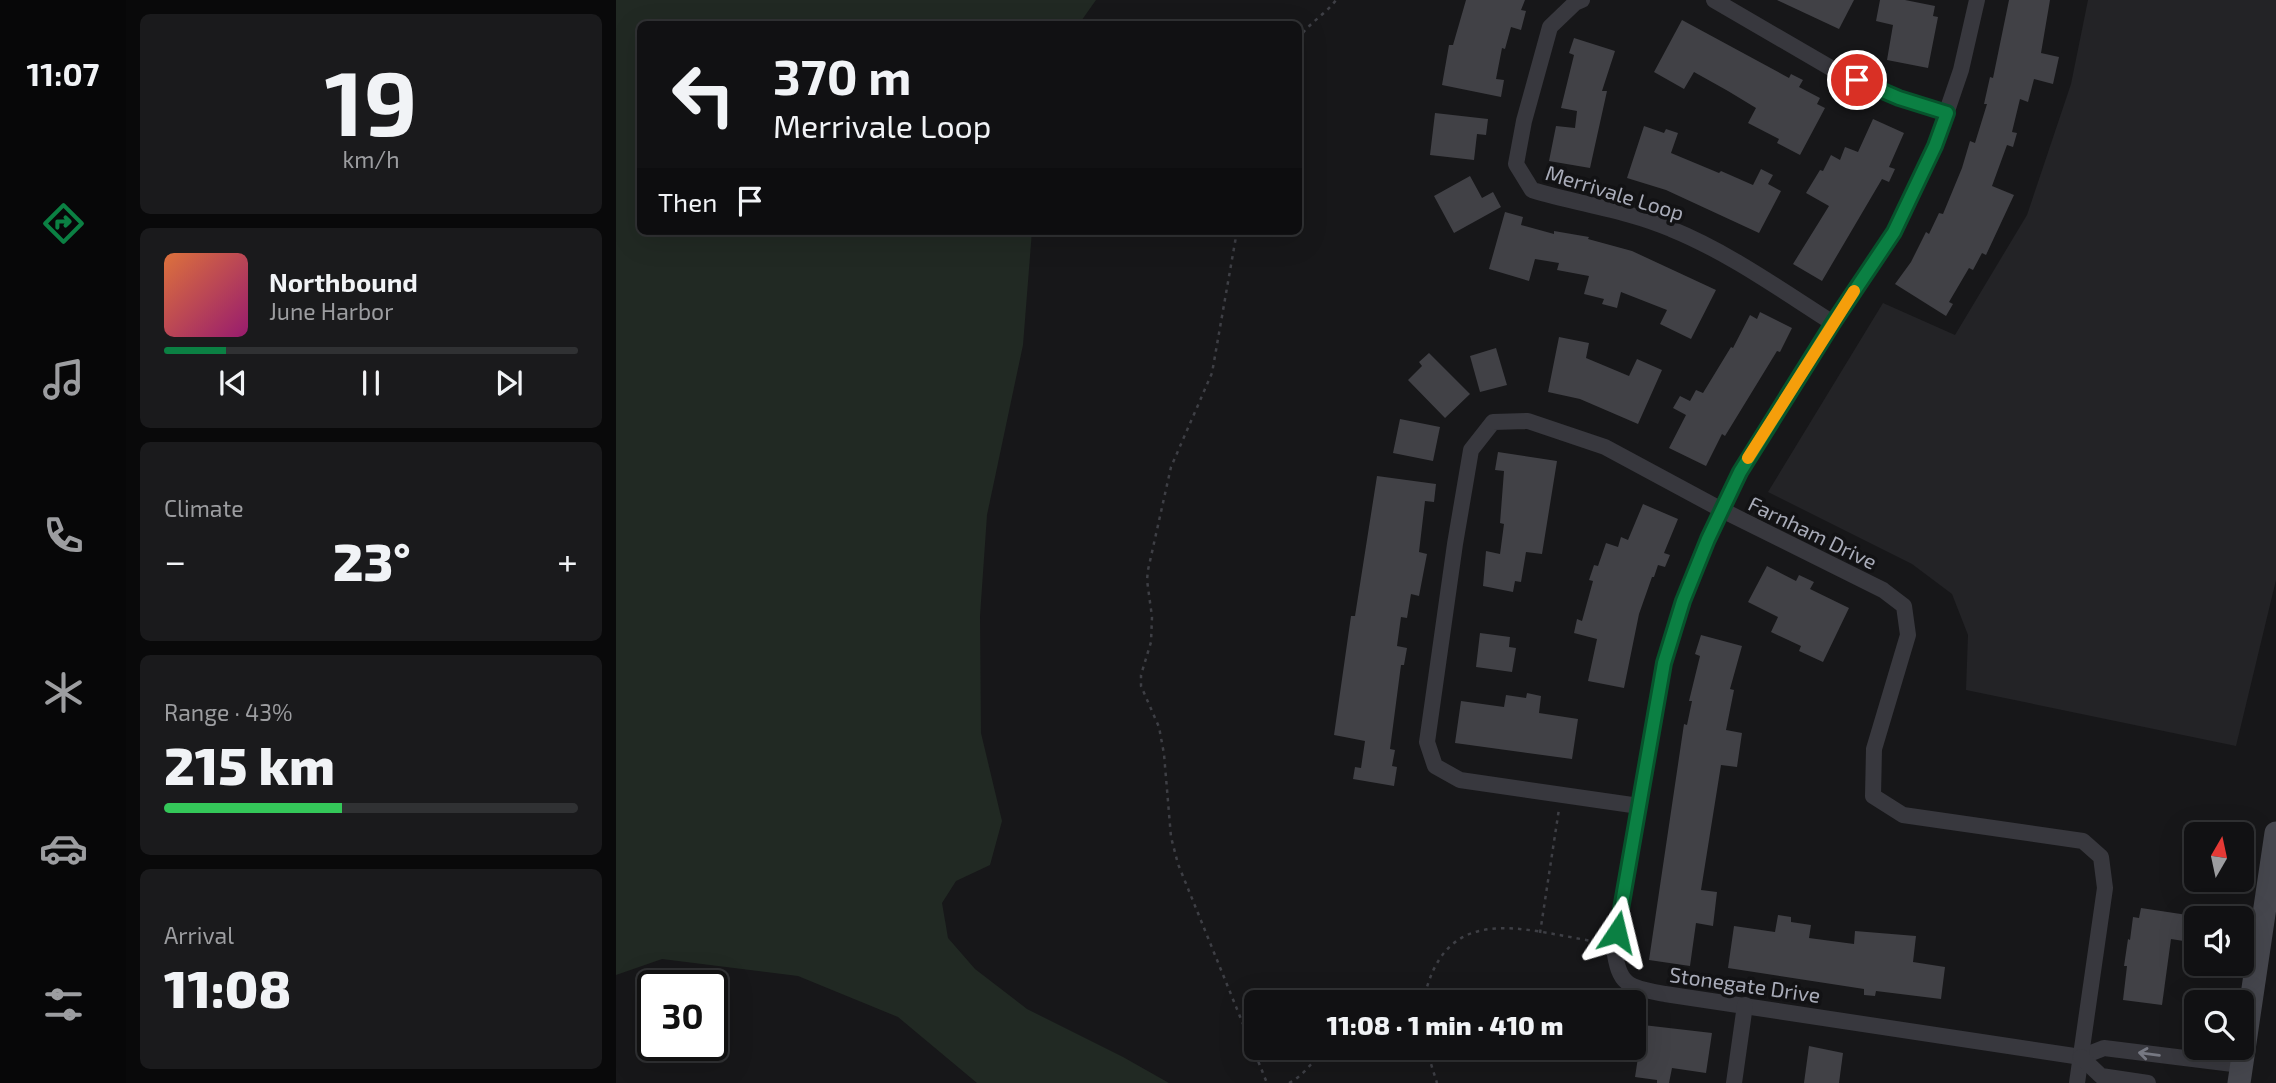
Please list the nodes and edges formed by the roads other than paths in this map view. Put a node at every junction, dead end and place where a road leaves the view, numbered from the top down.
1 (1582, 0) edge
2 (1713, 0) edge
3 (1977, 0) edge
4 (1947, 113) junction
5 (1833, 323) junction
6 (1722, 510) junction
7 (1639, 806) junction
8 (2276, 832) edge
9 (1745, 1005) junction
10 (2081, 1057) junction
11 (2240, 1074) edge
12 (1734, 1083) edge
13 (2077, 1083) edge
14 (2148, 1083) edge

1 - 5 street, Merrivale Loop
2 - 4 street
3 - 4 street, Stonegate Drive
4 - 5 street, Stonegate Drive
5 - 6 street, Stonegate Drive
6 - 7 street, Stonegate Drive
6 - 7 street, Farnham Drive
6 - 10 street, Farnham Drive
7 - 9 street, Stonegate Drive
8 - 11 street
9 - 10 street, Stonegate Drive
9 - 12 street
11 -> 10 street, Stonegate Drive
10 - 13 street, Farnham Drive
10 - 14 street, Stonegate Drive

